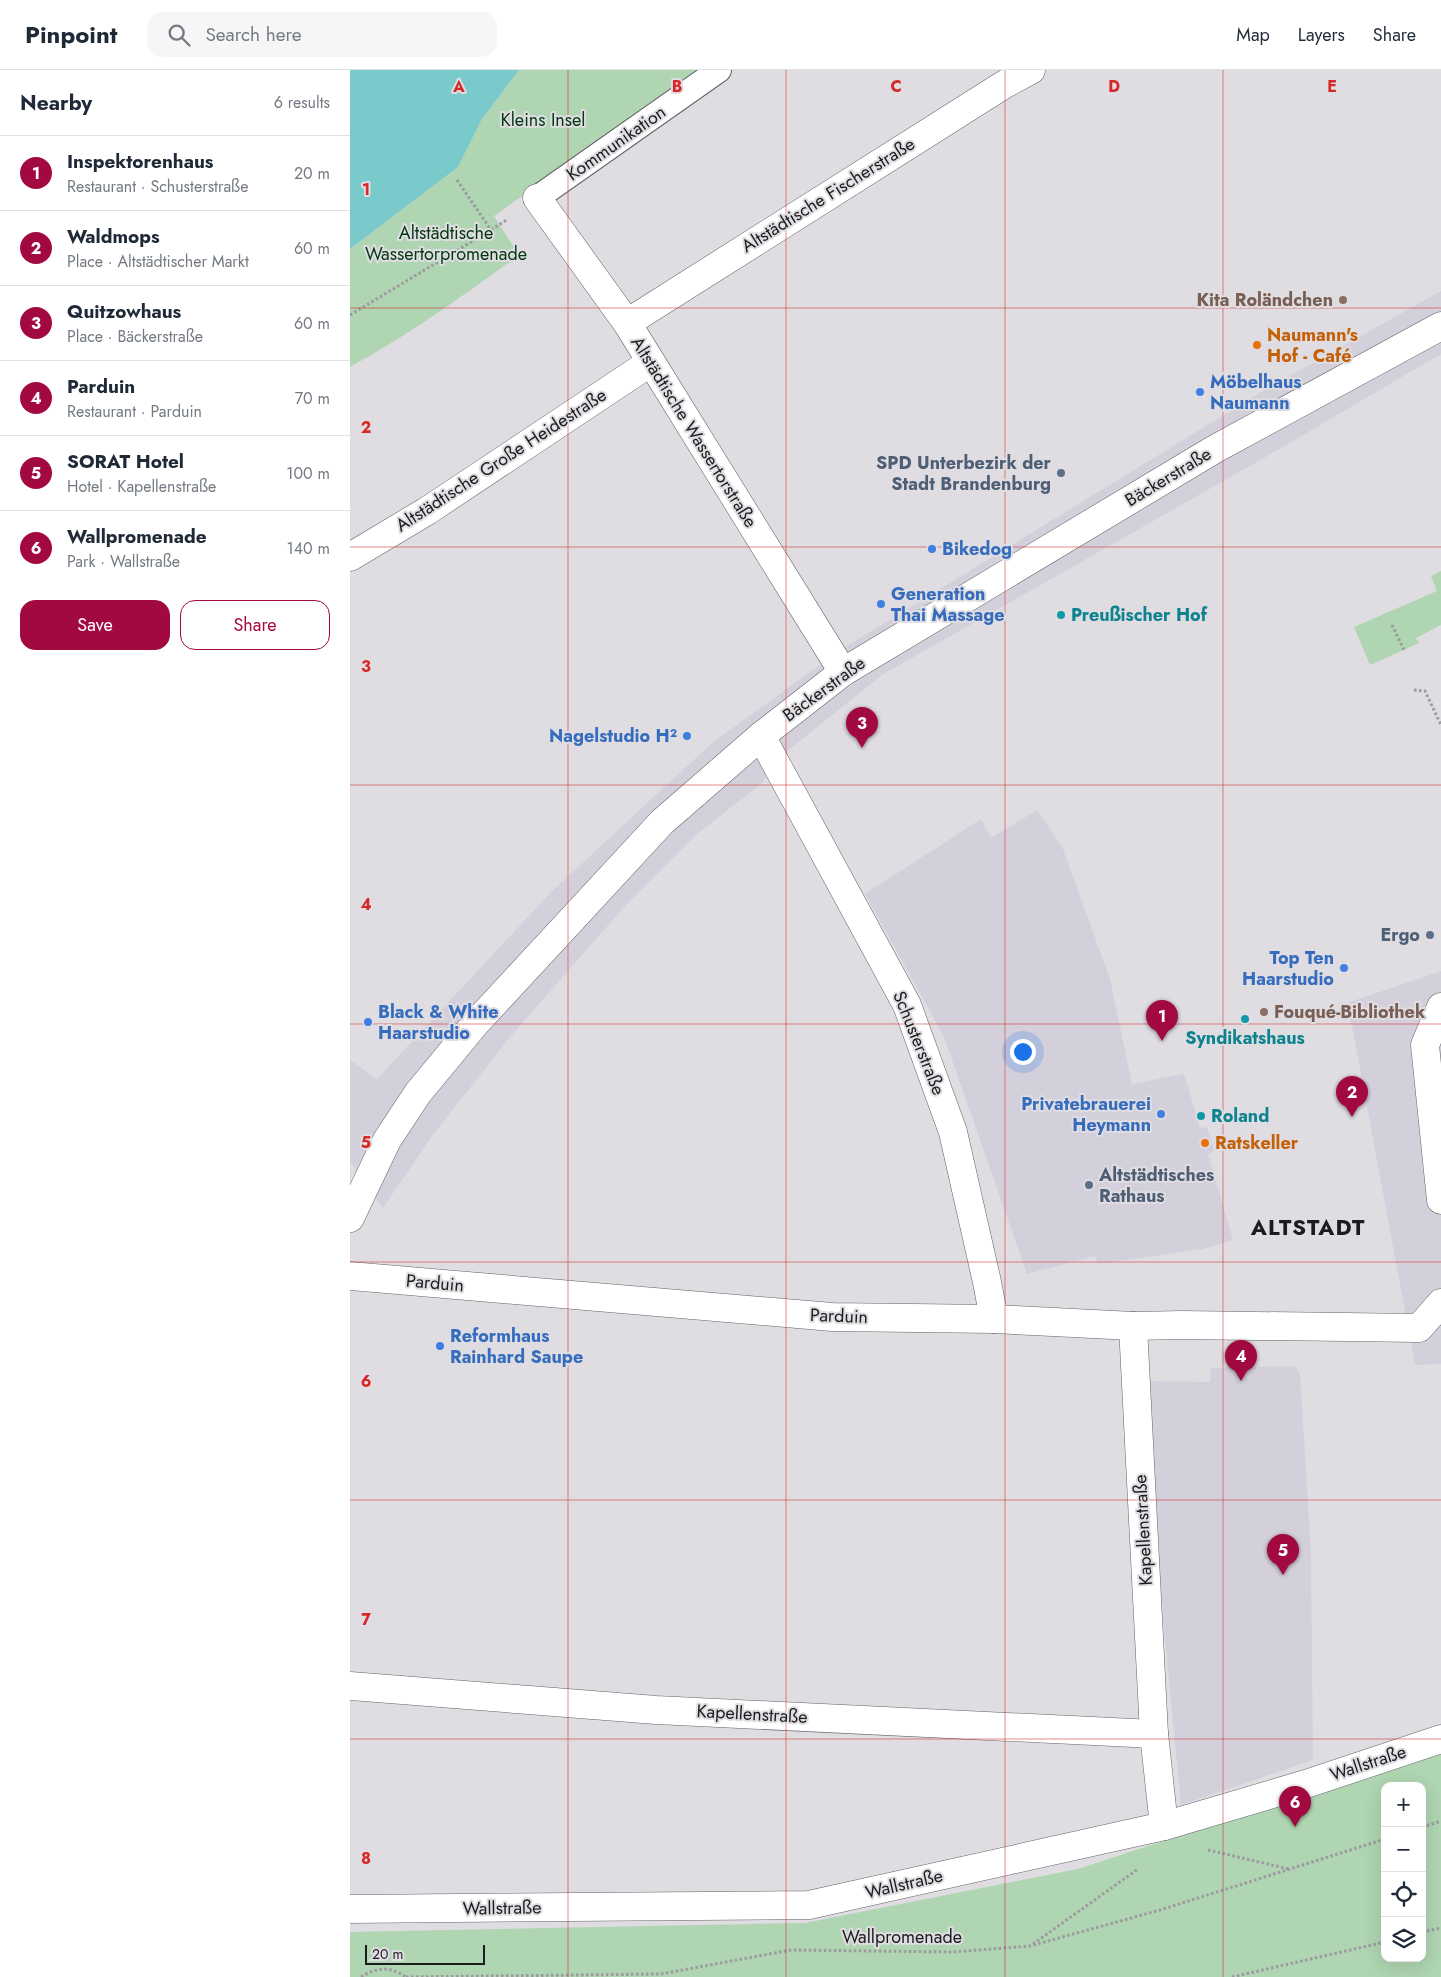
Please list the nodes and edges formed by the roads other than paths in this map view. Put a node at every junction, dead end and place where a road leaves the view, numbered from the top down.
1 (719, 70) edge
2 (1031, 70) edge
3 (536, 198) joint
4 (627, 323) junction
5 (1441, 326) edge
6 (651, 362) junction
7 (350, 557) edge
8 (843, 672) junction
9 (761, 736) junction
10 (1441, 1007) edge
11 (1441, 1200) edge
12 (350, 1218) edge
13 (350, 1276) edge
14 (1441, 1303) edge
15 (994, 1319) junction
16 (1133, 1326) junction
17 (1430, 1328) edge
18 (350, 1686) edge
19 (1154, 1734) junction
20 (1441, 1739) edge
21 (1164, 1826) junction
22 (350, 1909) edge

1 - 3 lane, Kommunikation
2 - 4 street, Altstädtische Fischerstraße
3 - 4 street, Altstädtische Wassertorstraße
4 - 6 street, Altstädtische Wassertorstraße
5 - 8 street, Bäckerstraße
6 - 7 street, Altstädtische Große Heidestraße
6 - 8 street, Altstädtische Wassertorstraße
8 - 9 street, Bäckerstraße
9 - 12 street, Bäckerstraße
9 - 15 street, Schusterstraße
10 - 11 street
13 - 15 street, Parduin
14 - 17 street
15 - 16 street, Parduin
16 - 17 street, Parduin
16 - 19 street, Kapellenstraße
18 - 19 street, Kapellenstraße
19 - 21 street, Kapellenstraße
20 - 21 street, Wallstraße
21 - 22 street, Wallstraße

